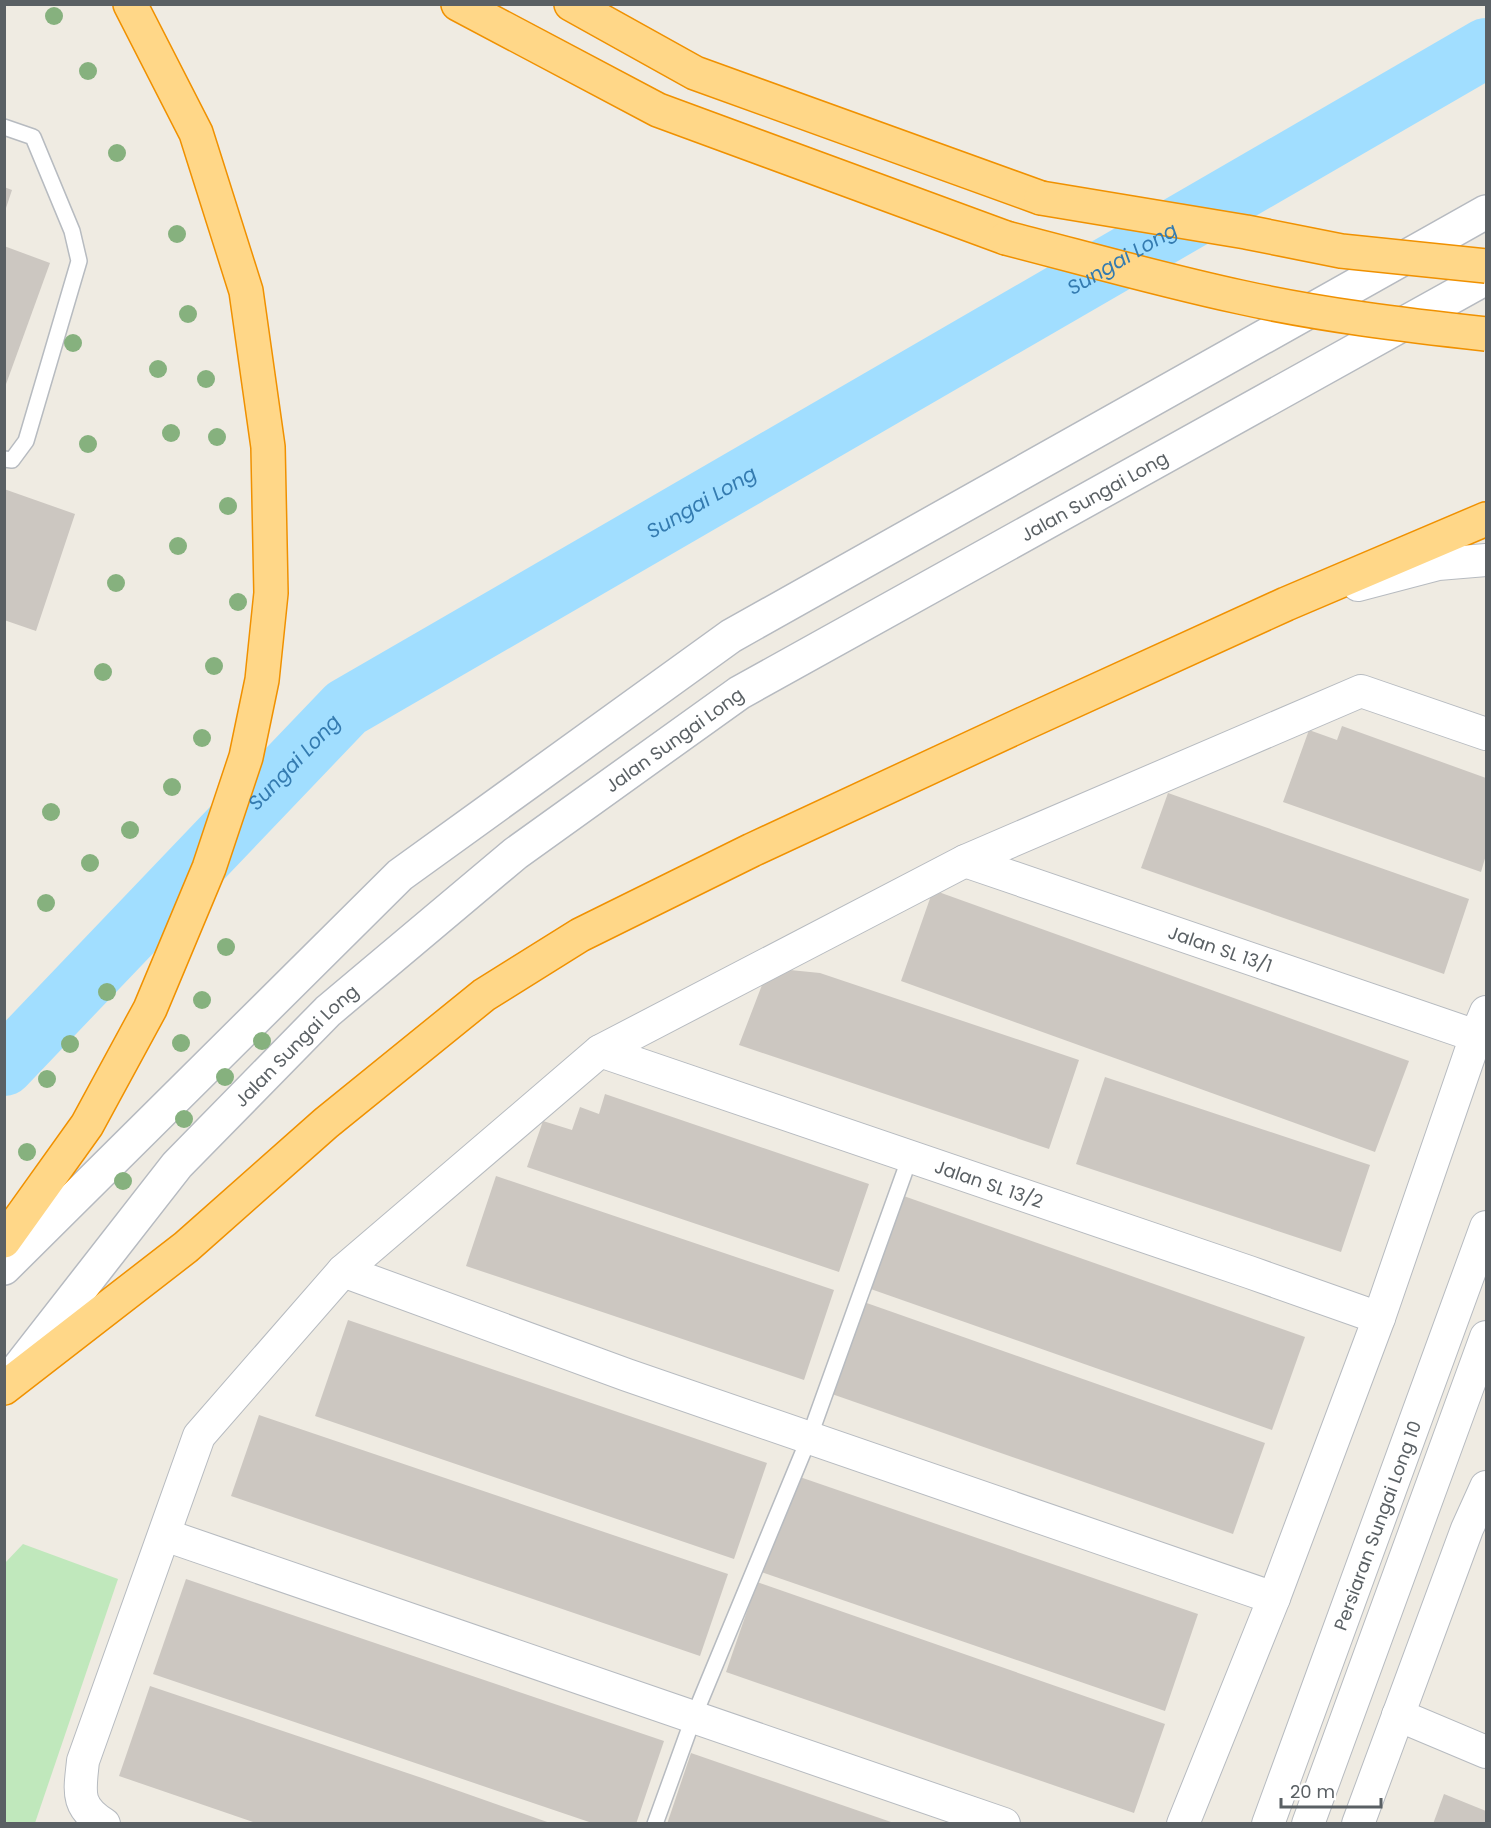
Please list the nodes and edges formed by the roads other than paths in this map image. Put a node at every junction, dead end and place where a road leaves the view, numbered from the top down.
1 (130, 4) edge
2 (458, 4) edge
3 (571, 4) edge
4 (4, 127) edge
5 (1486, 212) edge
6 (1486, 266) edge
7 (1486, 278) edge
8 (1486, 334) edge
9 (4, 459) edge
10 (1486, 519) edge
11 (1486, 560) edge
12 (1286, 604) junction
13 (1486, 734) edge
14 (965, 861) junction
15 (1481, 1024) edge
16 (600, 1051) junction
17 (910, 1157) junction
18 (1486, 1227) edge
19 (4, 1241) edge
20 (4, 1269) edge
21 (343, 1271) junction
22 (1379, 1318) junction
23 (1486, 1337) edge
24 (4, 1387) edge
25 (810, 1438) junction
26 (1486, 1487) edge
27 (165, 1535) junction
28 (1274, 1598) junction
29 (1398, 1715) junction
30 (694, 1716) junction
31 (1486, 1752) edge
32 (104, 1824) edge
33 (655, 1824) edge
34 (1004, 1824) edge
35 (1183, 1824) edge
36 (1268, 1824) edge
37 (1308, 1824) edge
38 (1359, 1824) edge

1 - 19 highway
2 - 8 highway, bridge
3 - 6 highway, bridge
4 - 9 lane
5 - 20 street
7 - 24 street, Jalan Sungai Long
10 - 12 highway
11 - 12 street
12 - 24 highway
13 - 14 street
14 - 15 street, Jalan SL 13/1
14 - 16 street
15 - 22 street
16 - 17 street, Jalan SL 13/2
16 - 21 street
17 - 22 street, Jalan SL 13/2
17 - 25 lane
18 - 36 street, Persiaran Sungai Long 10
21 - 25 street
21 - 27 street
22 - 28 street
23 - 37 street
25 - 28 street
25 - 30 lane
26 - 29 street
27 - 30 street
27 - 32 street
28 - 35 street
29 - 31 street
29 - 38 street
30 - 33 lane
30 - 34 street

